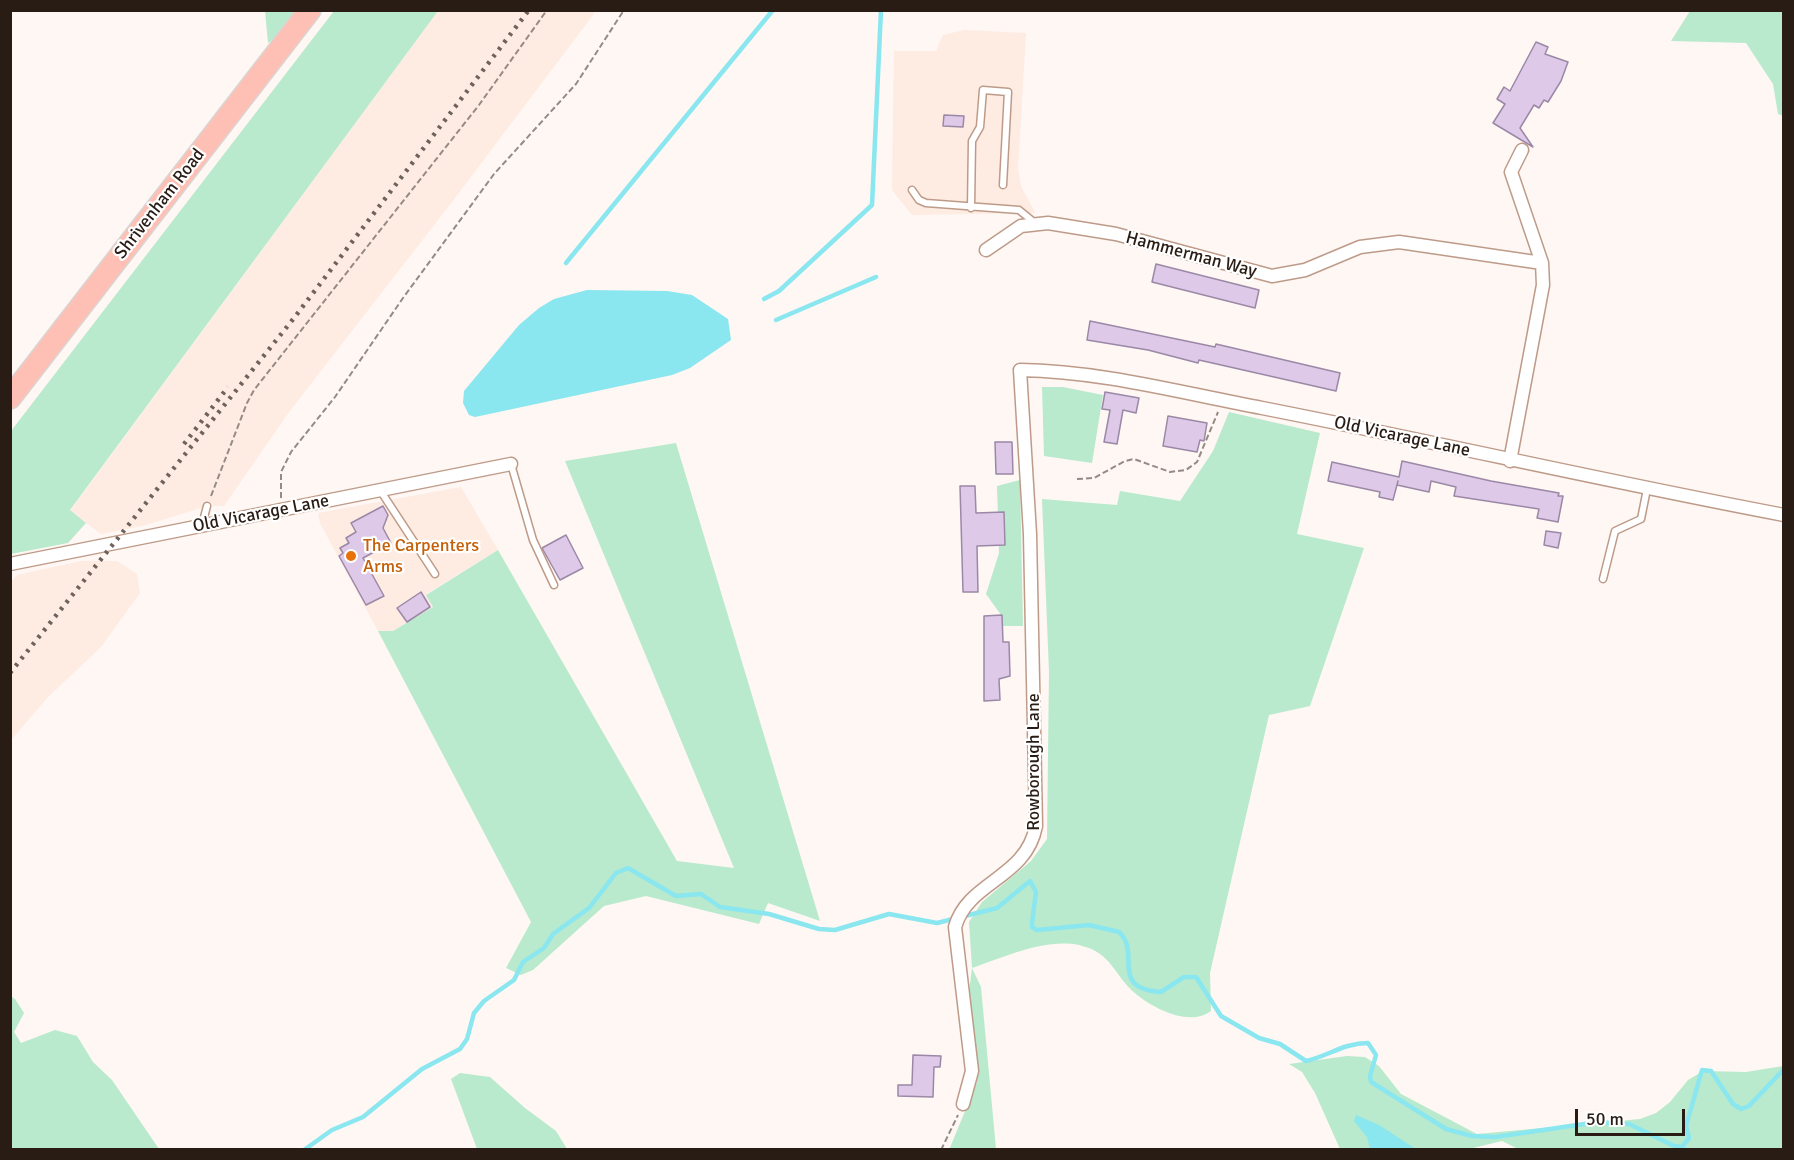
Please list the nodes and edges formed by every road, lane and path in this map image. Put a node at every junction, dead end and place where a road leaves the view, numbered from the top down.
1 (310, 10) edge
2 (547, 10) edge
3 (624, 10) edge
4 (1522, 150) dead end
5 (1003, 185) dead end
6 (912, 190) dead end
7 (971, 208) junction
8 (1035, 224) junction
9 (986, 250) dead end
10 (1542, 263) junction
11 (1020, 370) joint
12 (10, 399) edge
13 (1221, 400) junction
14 (1510, 461) junction
15 (511, 464) joint
16 (1077, 479) dead end
17 (1647, 489) junction
18 (380, 490) junction
19 (207, 506) joint
20 (284, 509) junction
21 (1784, 515) edge
22 (202, 526) junction
23 (10, 564) edge
24 (435, 574) dead end
25 (1602, 579) dead end
26 (554, 585) dead end
27 (963, 1104) joint
28 (941, 1149) edge

1 - 12 highway, Shrivenham Road
2 - 19 path
3 - 20 path
4 - 10 street
5 - 7 lane
6 - 7 lane
7 - 8 lane
8 - 9 street, Hammerman Way
8 - 10 street, Hammerman Way
10 - 14 street
11 - 13 street, Old Vicarage Lane
11 - 27 street, Rowborough Lane
13 - 14 street, Old Vicarage Lane
13 - 16 path
14 - 17 street, Old Vicarage Lane
15 - 18 street, Old Vicarage Lane
15 - 26 lane
17 - 21 street, Old Vicarage Lane
17 - 25 lane
18 - 20 street, Old Vicarage Lane
18 - 24 lane
19 - 22 lane
20 - 22 street, Old Vicarage Lane
22 - 23 street, Old Vicarage Lane
27 - 28 path

